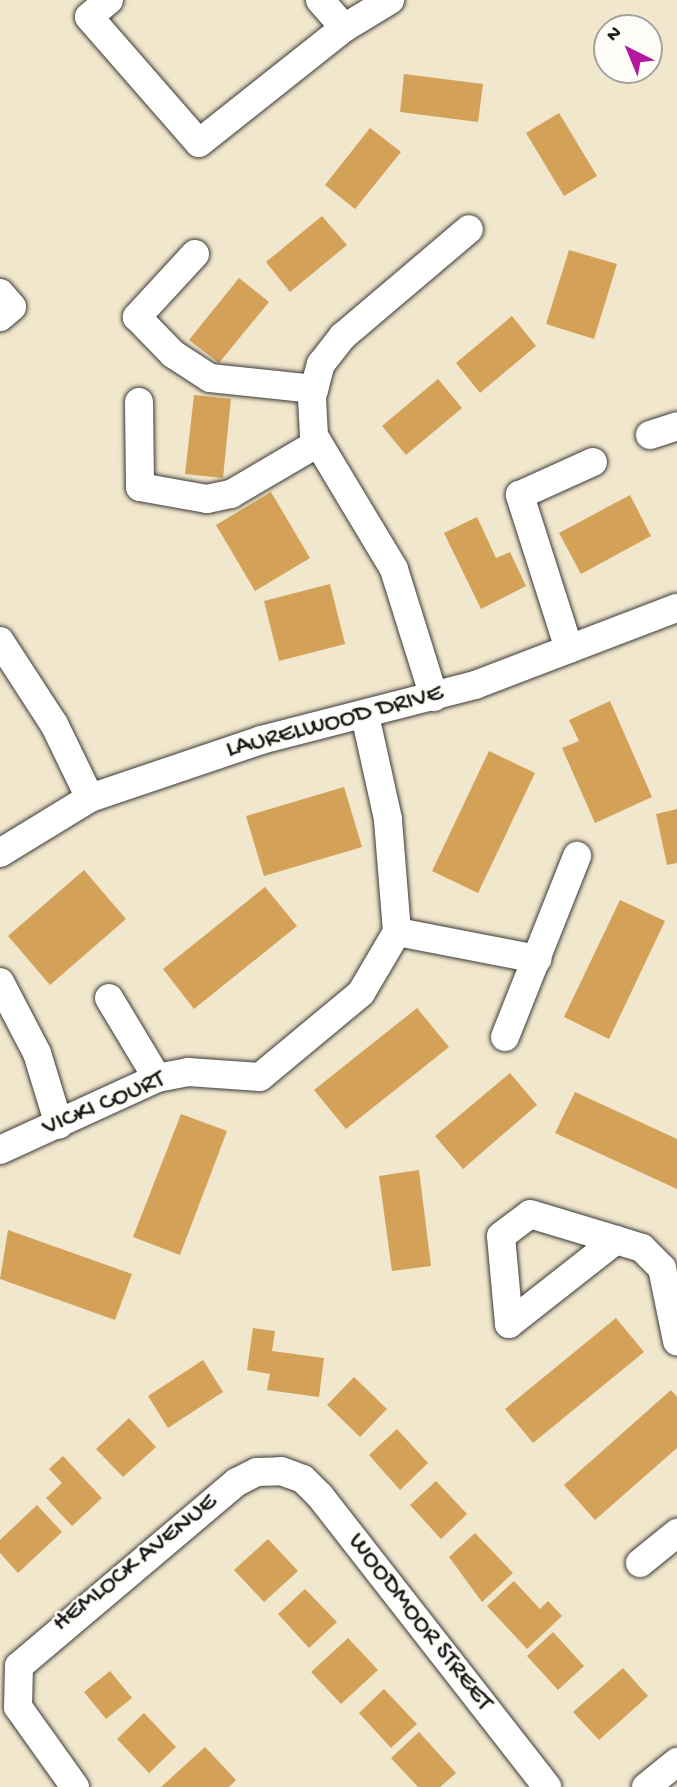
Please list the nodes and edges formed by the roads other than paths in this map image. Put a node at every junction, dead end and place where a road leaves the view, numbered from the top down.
1 (109, 0) edge
2 (320, 0) edge
3 (390, 0) edge
4 (344, 28) junction
5 (468, 229) dead end
6 (195, 254) dead end
7 (314, 389) junction
8 (139, 402) dead end
9 (677, 425) edge
10 (650, 435) dead end
11 (318, 443) junction
12 (593, 462) dead end
13 (677, 608) edge
14 (0, 641) edge
15 (569, 649) junction
16 (434, 697) junction
17 (365, 715) junction
18 (90, 798) junction
19 (0, 853) edge
20 (577, 856) dead end
21 (397, 932) junction
22 (537, 959) junction
23 (0, 982) edge
24 (109, 998) dead end
25 (505, 1037) dead end
26 (157, 1078) junction
27 (59, 1125) junction
28 (0, 1150) edge
29 (616, 1240) dead end
30 (677, 1341) edge
31 (281, 1471) joint
32 (677, 1533) edge
33 (640, 1563) dead end
34 (677, 1762) edge
35 (75, 1787) edge
36 (547, 1787) edge
37 (646, 1787) edge

1 - 4 street
2 - 4 street
3 - 4 street
5 - 7 street
6 - 7 street
7 - 11 street
8 - 11 street
9 - 10 street
11 - 16 street
12 - 15 street
13 - 15 street, LAURELWOOD DRIVE
14 - 18 street
15 - 16 street, LAURELWOOD DRIVE
16 - 17 street, LAURELWOOD DRIVE
17 - 18 street, LAURELWOOD DRIVE
17 - 21 street
18 - 19 street, LAURELWOOD DRIVE
20 - 22 street
21 - 22 street
21 - 26 street, VICKI COURT
22 - 25 street
23 - 27 street
24 - 26 street
26 - 27 street, VICKI COURT
27 - 28 street, VICKI COURT
29 - 30 street
31 - 35 street, HEMLOCK AVENUE
31 - 36 street, WOODMOOR STREET
32 - 33 street
34 - 37 street

